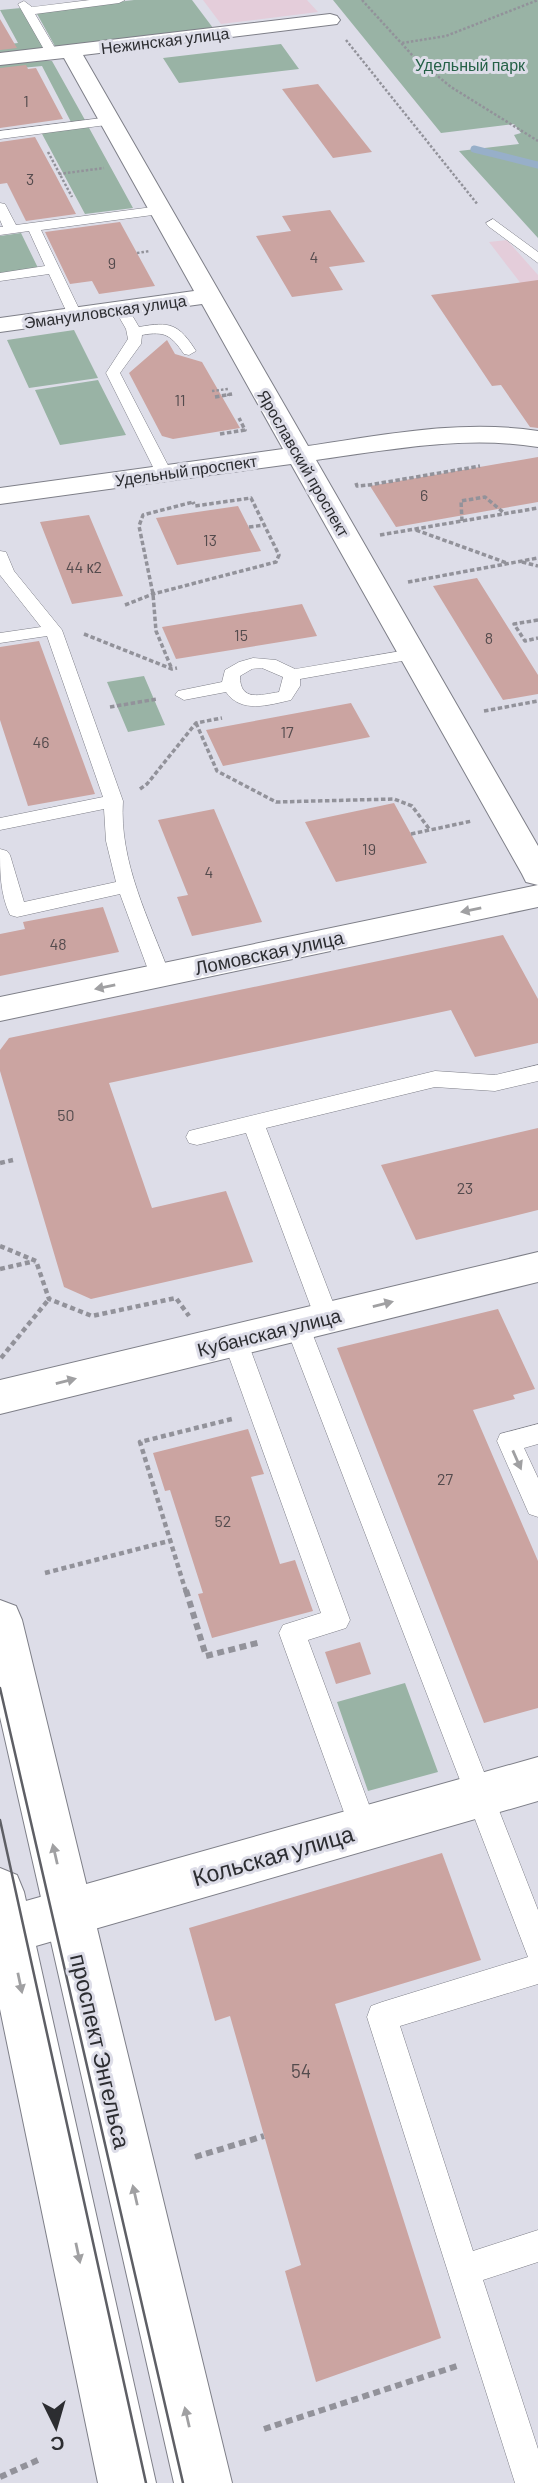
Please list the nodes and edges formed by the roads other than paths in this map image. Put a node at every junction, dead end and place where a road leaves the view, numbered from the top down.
1 (119, 0) edge
2 (330, 20) road end
3 (61, 52) junction
4 (0, 59) edge
5 (110, 121) junction
6 (0, 135) edge
7 (0, 207) edge
8 (160, 210) junction
9 (493, 223) road end
10 (33, 226) junction
11 (5, 230) edge
12 (538, 259) edge
13 (53, 269) junction
14 (0, 277) edge
15 (209, 296) junction
16 (121, 308) junction
17 (75, 315) junction
18 (0, 325) edge
19 (134, 332) junction
20 (189, 351) dead end
21 (538, 439) edge
22 (299, 454) junction
23 (164, 473) junction
24 (0, 496) edge
25 (2, 567) edge
26 (49, 625) junction
27 (0, 638) edge
28 (413, 654) junction
29 (292, 676) junction
30 (231, 686) junction
31 (184, 695) road end
32 (114, 801) junction
33 (0, 824) edge
34 (0, 855) edge
35 (538, 874) edge
36 (128, 886) junction
37 (538, 896) edge
38 (160, 975) junction
39 (0, 1009) edge
40 (538, 1073) edge
41 (253, 1124) junction
42 (197, 1137) dead end
43 (538, 1267) edge
44 (312, 1322) junction
45 (235, 1340) junction
46 (0, 1397) edge
47 (538, 1434) edge
48 (538, 1506) edge
49 (0, 1620) edge
50 (538, 1779) edge
51 (477, 1796) junction
52 (364, 1829) junction
53 (4, 1911) edge
54 (69, 1913) junction
55 (538, 1947) edge
56 (538, 1969) edge
57 (538, 2246) edge
58 (464, 2270) junction
59 (127, 2483) edge
60 (203, 2483) edge
61 (532, 2483) edge

1 - 3 lane
2 - 3 street, Нежинская улица
3 - 4 street, Нежинская улица
3 - 5 street, Ярославский проспект
5 - 6 lane
5 - 8 street, Ярославский проспект
7 - 11 lane
8 - 10 lane
8 - 15 street, Ярославский проспект
9 - 12 lane
10 - 11 lane
10 - 13 lane
13 - 14 lane
13 - 17 lane
15 - 16 street, Эмануиловская улица
15 - 22 street, Ярославский проспект
16 - 17 street, Эмануиловская улица
16 - 19 lane
17 - 18 street, Эмануиловская улица
19 - 20 lane
19 - 23 lane
21 - 22 street, Удельный проспект
22 - 23 street, Удельный проспект
22 - 28 street, Ярославский проспект
23 - 24 street, Удельный проспект
25 - 26 lane
26 - 27 lane
26 - 32 lane
28 - 29 lane
28 - 35 street, Ярославский проспект
29 - 30 lane
29 - 30 lane
30 - 31 lane
32 - 33 lane
32 - 36 lane
34 - 36 lane
36 - 38 lane
37 -> 38 street, Ломовская улица
38 -> 39 street, Ломовская улица
40 - 41 lane
41 - 42 lane
41 - 44 lane
44 -> 43 street, Кубанская улица
44 - 45 street, Кубанская улица
44 - 51 lane
46 -> 45 street, Кубанская улица
45 - 52 lane
47 -> 48 lane
54 -> 49 street, проспект Энгельса
50 - 51 street, Кольская улица
51 - 52 street, Кольская улица
51 - 55 lane
52 - 54 street, Кольская улица
53 - 54 street, Кольская улица
53 -> 59 street
60 -> 54 street, проспект Энгельса
56 - 58 lane
57 - 58 lane
58 - 61 lane

